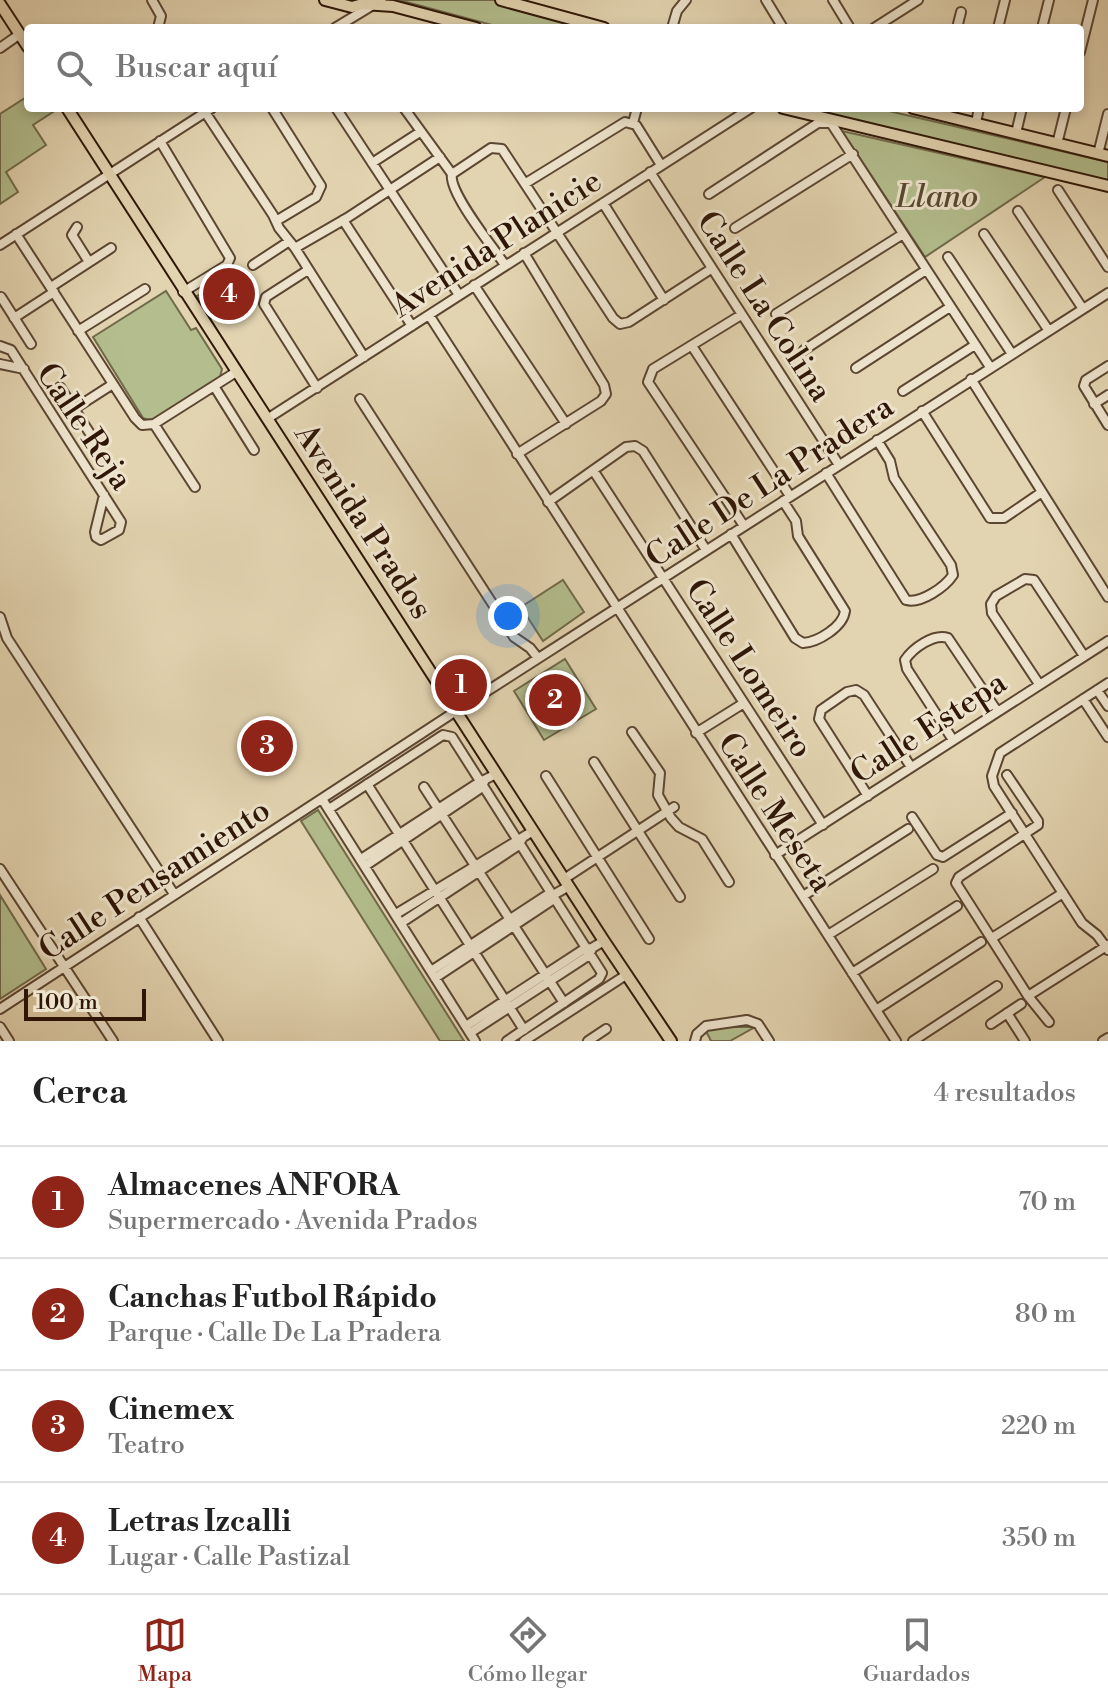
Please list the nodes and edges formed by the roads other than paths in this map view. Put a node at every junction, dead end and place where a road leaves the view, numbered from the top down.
1 (152, 0) edge
2 (325, 0) edge
3 (501, 0) edge
4 (686, 0) edge
5 (766, 0) edge
6 (833, 0) edge
7 (898, 0) edge
8 (918, 0) edge
9 (1005, 0) edge
10 (1049, 0) edge
11 (1093, 0) edge
12 (378, 2) edge
13 (524, 3) edge
14 (0, 4) edge
15 (904, 9) junction
16 (961, 12) dead end
17 (159, 24) edge
18 (350, 24) edge
19 (461, 24) edge
20 (591, 24) edge
21 (673, 24) edge
22 (781, 24) edge
23 (848, 24) edge
24 (880, 24) edge
25 (958, 24) edge
26 (999, 24) edge
27 (1043, 24) edge
28 (20, 34) junction
29 (1084, 36) edge
30 (24, 40) edge
31 (0, 48) edge
32 (70, 112) edge
33 (205, 112) edge
34 (209, 112) edge
35 (275, 112) edge
36 (339, 112) edge
37 (407, 112) edge
38 (636, 112) edge
39 (745, 112) edge
40 (800, 112) edge
41 (939, 112) edge
42 (978, 112) edge
43 (1021, 112) edge
44 (1065, 112) edge
45 (1108, 114) edge
46 (633, 123) junction
47 (976, 123) junction
48 (420, 132) junction
49 (1016, 133) junction
50 (160, 141) junction
51 (1057, 144) junction
52 (853, 154) junction
53 (1103, 155) edge
54 (440, 157) junction
55 (372, 163) junction
56 (661, 165) junction
57 (650, 172) junction
58 (452, 174) junction
59 (109, 175) junction
60 (526, 183) junction
61 (1108, 186) edge
62 (1058, 190) dead end
63 (390, 191) junction
64 (709, 194) dead end
65 (603, 203) junction
66 (1018, 211) dead end
67 (343, 220) junction
68 (276, 221) junction
69 (77, 227) dead end
70 (735, 228) dead end
71 (558, 232) junction
72 (16, 234) junction
73 (903, 234) junction
74 (984, 234) dead end
75 (0, 245) edge
76 (292, 245) junction
77 (111, 248) dead end
78 (524, 253) junction
79 (948, 257) dead end
80 (89, 262) junction
81 (253, 265) dead end
82 (505, 265) junction
83 (1108, 267) edge
84 (711, 269) junction
85 (308, 270) junction
86 (926, 270) junction
87 (474, 285) junction
88 (145, 289) dead end
89 (52, 290) junction
90 (183, 292) junction
91 (1108, 293) edge
92 (459, 295) junction
93 (1, 297) edge
94 (664, 300) junction
95 (950, 307) junction
96 (1083, 309) junction
97 (776, 314) dead end
98 (429, 315) junction
99 (741, 315) junction
100 (14, 318) junction
101 (412, 326) junction
102 (78, 331) junction
103 (1049, 331) junction
104 (31, 344) dead end
105 (975, 345) junction
106 (0, 346) edge
107 (692, 346) junction
108 (804, 350) dead end
109 (1012, 354) junction
110 (364, 357) junction
111 (0, 364) edge
112 (1108, 366) edge
113 (990, 367) junction
114 (856, 368) dead end
115 (24, 369) junction
116 (236, 372) junction
117 (971, 379) junction
118 (113, 384) junction
119 (214, 386) junction
120 (60, 387) dead end
121 (317, 388) junction
122 (903, 391) dead end
123 (1108, 395) edge
124 (360, 399) dead end
125 (1094, 404) junction
126 (74, 409) junction
127 (922, 411) junction
128 (267, 419) junction
129 (154, 424) junction
130 (566, 424) junction
131 (1108, 425) edge
132 (89, 432) dead end
133 (877, 440) junction
134 (254, 450) dead end
135 (517, 454) junction
136 (839, 465) junction
137 (593, 470) junction
138 (826, 473) junction
139 (195, 487) dead end
140 (1042, 492) junction
141 (104, 495) junction
142 (786, 499) junction
143 (548, 502) junction
144 (744, 526) junction
145 (731, 534) junction
146 (706, 550) junction
147 (663, 578) junction
148 (1108, 597) edge
149 (616, 608) junction
150 (0, 617) edge
151 (4, 640) edge
152 (1108, 641) edge
153 (1084, 656) junction
154 (538, 658) junction
155 (1108, 683) edge
156 (1039, 684) junction
157 (1097, 690) junction
158 (1083, 699) junction
159 (744, 703) junction
160 (1108, 706) edge
161 (456, 711) junction
162 (997, 711) junction
163 (632, 732) dead end
164 (696, 733) junction
165 (1108, 737) edge
166 (953, 740) junction
167 (594, 762) dead end
168 (911, 767) junction
169 (496, 774) junction
170 (1007, 775) dead end
171 (546, 776) dead end
172 (483, 782) junction
173 (367, 784) junction
174 (424, 787) dead end
175 (868, 796) junction
176 (322, 799) junction
177 (329, 809) junction
178 (671, 809) junction
179 (440, 812) junction
180 (1012, 813) junction
181 (912, 817) dead end
182 (823, 825) junction
183 (908, 829) dead end
184 (638, 830) junction
185 (533, 831) junction
186 (1025, 834) junction
187 (400, 838) junction
188 (520, 840) junction
189 (775, 855) junction
190 (598, 857) junction
191 (363, 862) junction
192 (476, 868) junction
193 (0, 869) edge
194 (933, 869) dead end
195 (567, 882) junction
196 (729, 882) dead end
197 (1063, 893) junction
198 (174, 894) junction
199 (436, 894) junction
200 (554, 895) junction
201 (803, 896) junction
202 (680, 897) dead end
203 (957, 906) dead end
204 (139, 917) junction
205 (398, 919) junction
206 (511, 923) junction
207 (828, 935) junction
208 (992, 938) junction
209 (649, 939) dead end
210 (604, 941) junction
211 (981, 942) dead end
212 (1107, 947) edge
213 (472, 948) junction
214 (590, 950) junction
215 (64, 966) junction
216 (852, 973) junction
217 (433, 974) junction
218 (626, 975) junction
219 (547, 978) junction
220 (997, 986) dead end
221 (1028, 996) junction
222 (564, 1003) junction
223 (507, 1004) junction
224 (1021, 1004) dead end
225 (0, 1009) edge
226 (876, 1010) junction
227 (1007, 1013) junction
228 (1049, 1022) dead end
229 (991, 1024) dead end
230 (0, 1027) edge
231 (606, 1029) dead end
232 (524, 1030) junction
233 (470, 1034) edge
234 (592, 1040) edge
235 (9, 1041) edge
236 (113, 1041) edge
237 (218, 1041) edge
238 (507, 1041) edge
239 (524, 1041) edge
240 (671, 1041) edge
241 (695, 1041) edge
242 (769, 1041) edge
243 (896, 1041) edge
244 (913, 1041) edge
245 (1025, 1041) edge

1 - 17 street
2 - 12 main road
3 - 13 main road
4 - 21 street
5 - 22 street
6 - 23 street
7 - 15 street
8 - 15 street
9 - 26 street
10 - 27 street
11 - 29 street
12 - 18 street
12 - 19 main road
13 - 20 main road
14 - 28 main road
15 - 24 street
16 - 25 street
28 - 30 main road
28 - 31 street
32 - 59 main road, Avenida Prados
33 - 50 street
34 - 68 street
35 - 68 street
36 - 55 street
37 - 48 street
38 - 46 street
39 - 56 street, Avenida Planicie
40 - 61 main road
41 - 47 main road
42 - 47 street
43 - 49 street
44 - 51 street
45 - 53 street
46 - 56 street
46 - 60 street
47 - 49 main road
48 - 54 street
48 - 55 street
49 - 51 main road
50 - 59 street
50 - 90 street
51 - 53 main road
52 - 64 street
52 - 70 street
52 - 73 street
54 - 58 street
54 - 63 street
55 - 63 street
56 - 57 street, Avenida Planicie
57 - 65 street, Avenida Planicie
57 - 84 street, Calle La Colina
58 - 60 street
58 - 82 street
59 - 72 street
59 - 90 main road, Avenida Prados
60 - 71 street
62 - 83 street
63 - 67 street
63 - 92 street
65 - 71 street, Avenida Planicie
65 - 94 street
66 - 96 street
67 - 76 street
67 - 101 street
68 - 76 street
69 - 80 street
71 - 78 street, Avenida Planicie
71 - 94 street
72 - 75 street
72 - 89 street
73 - 86 street
73 - 97 street
74 - 103 street
76 - 81 street
76 - 85 street
77 - 80 street
78 - 82 street, Avenida Planicie
78 - 130 street
79 - 109 street
80 - 89 street
82 - 87 street, Avenida Planicie
84 - 94 street
84 - 99 street, Calle La Colina
85 - 110 street
85 - 121 street
86 - 95 street
86 - 108 street
87 - 92 street, Avenida Planicie
87 - 130 street
88 - 102 street
89 - 100 street
89 - 102 street
90 - 116 main road, Avenida Prados
91 - 96 street, Calle De La Pradera
92 - 98 street, Avenida Planicie
93 - 100 street, Calle Reja
95 - 105 street
95 - 114 street
96 - 103 street, Calle De La Pradera
98 - 101 street, Avenida Planicie
98 - 135 street, Calle Meseta
99 - 107 street
99 - 136 street, Calle La Colina
100 - 104 street, Calle Reja
101 - 110 street, Avenida Planicie
102 - 118 street
103 - 109 street, Calle De La Pradera
105 - 113 street
105 - 122 street
106 - 115 street
107 - 142 street
107 - 144 street
109 - 113 street, Calle De La Pradera
110 - 121 street, Avenida Planicie
111 - 115 street, Calle Reja
112 - 125 street
113 - 117 street, Calle De La Pradera
115 - 141 street, Calle Reja
116 - 119 street
116 - 128 main road, Avenida Prados
117 - 127 street, Calle De La Pradera
117 - 140 street
118 - 126 street
118 - 129 street
119 - 129 street
119 - 134 street
120 - 126 street
121 - 128 street, Avenida Planicie
123 - 125 street
124 - 154 street
125 - 131 street
126 - 132 street
127 - 133 street, Calle De La Pradera
127 - 140 street
128 - 161 main road, Avenida Prados
129 - 139 street
130 - 135 street
133 - 136 street, Calle De La Pradera
133 - 138 street
135 - 143 street, Calle Meseta
136 - 138 street, Calle De La Pradera
137 - 143 street
137 - 146 street
137 - 147 street, Calle Lomeiro
138 - 142 street, Calle De La Pradera
140 - 148 street
141 - 141 street, Calle Reja
142 - 144 street, Calle De La Pradera
142 - 145 street
143 - 149 street, Calle Meseta
144 - 145 street, Calle De La Pradera
145 - 146 street, Calle De La Pradera
146 - 147 street, Calle De La Pradera
147 - 149 street, Calle De La Pradera
147 - 159 street, Calle Lomeiro
149 - 154 street, Calle De La Pradera
149 - 164 street, Calle Meseta
150 - 151 street
151 - 198 street
152 - 153 street, Calle Estepa
153 - 156 street, Calle Estepa
153 - 156 street
154 - 161 street, Calle De La Pradera
155 - 157 street
156 - 162 street, Calle Estepa
157 - 158 street
157 - 160 street
158 - 165 street
158 - 180 street
159 - 164 street
159 - 182 street, Calle Lomeiro
161 - 169 main road, Avenida Prados
161 - 176 street, Calle Pensamiento
162 - 166 street, Calle Estepa
162 - 166 street
163 - 178 street
164 - 189 street, Calle Meseta
166 - 168 street, Calle Estepa
167 - 184 street
168 - 175 street, Calle Estepa
168 - 175 street
169 - 172 street
169 - 185 main road, Avenida Prados
170 - 186 street
171 - 190 street
172 - 173 street
172 - 179 street
172 - 188 street
173 - 177 street
173 - 187 street
174 - 179 street
175 - 182 street, Calle Estepa
176 - 177 street
176 - 198 street, Calle Pensamiento
177 - 191 street
178 - 184 street
178 - 196 street
179 - 187 street
179 - 192 street
180 - 181 street
180 - 186 street
182 - 189 street, Calle Estepa
183 - 201 street
184 - 190 street
184 - 202 street
185 - 188 street
185 - 195 main road, Avenida Prados
186 - 197 street
186 - 208 street
187 - 191 street
187 - 199 street
188 - 192 street
188 - 200 street
189 - 201 street, Calle Meseta
190 - 195 street
190 - 209 street
191 - 205 street
192 - 199 street
192 - 206 street
193 - 215 street
194 - 207 street
195 - 200 street
195 - 210 main road, Avenida Prados
197 - 208 street
197 - 212 street
198 - 204 street, Calle Pensamiento
199 - 205 street
199 - 213 street
200 - 206 street
200 - 214 street
201 - 207 street, Calle Meseta
203 - 216 street
204 - 215 street, Calle Pensamiento
204 - 237 street
205 - 217 street
206 - 213 street
206 - 219 street
207 - 216 street, Calle Meseta
208 - 221 street
210 - 214 street
210 - 218 main road, Avenida Prados
211 - 226 street
212 - 221 street
213 - 217 street
213 - 223 street
214 - 219 street
214 - 222 street
215 - 225 street, Calle Pensamiento
215 - 236 street
216 - 226 street, Calle Meseta
217 - 233 street
218 - 239 street
218 - 240 main road, Avenida Prados
219 - 222 street
219 - 223 street
220 - 244 street
221 - 228 street
222 - 232 street
223 - 232 street
223 - 233 street
224 - 227 street
226 - 243 street, Calle Meseta
227 - 229 street
227 - 245 street
230 - 235 street
231 - 234 street
232 - 238 street
241 - 242 street

